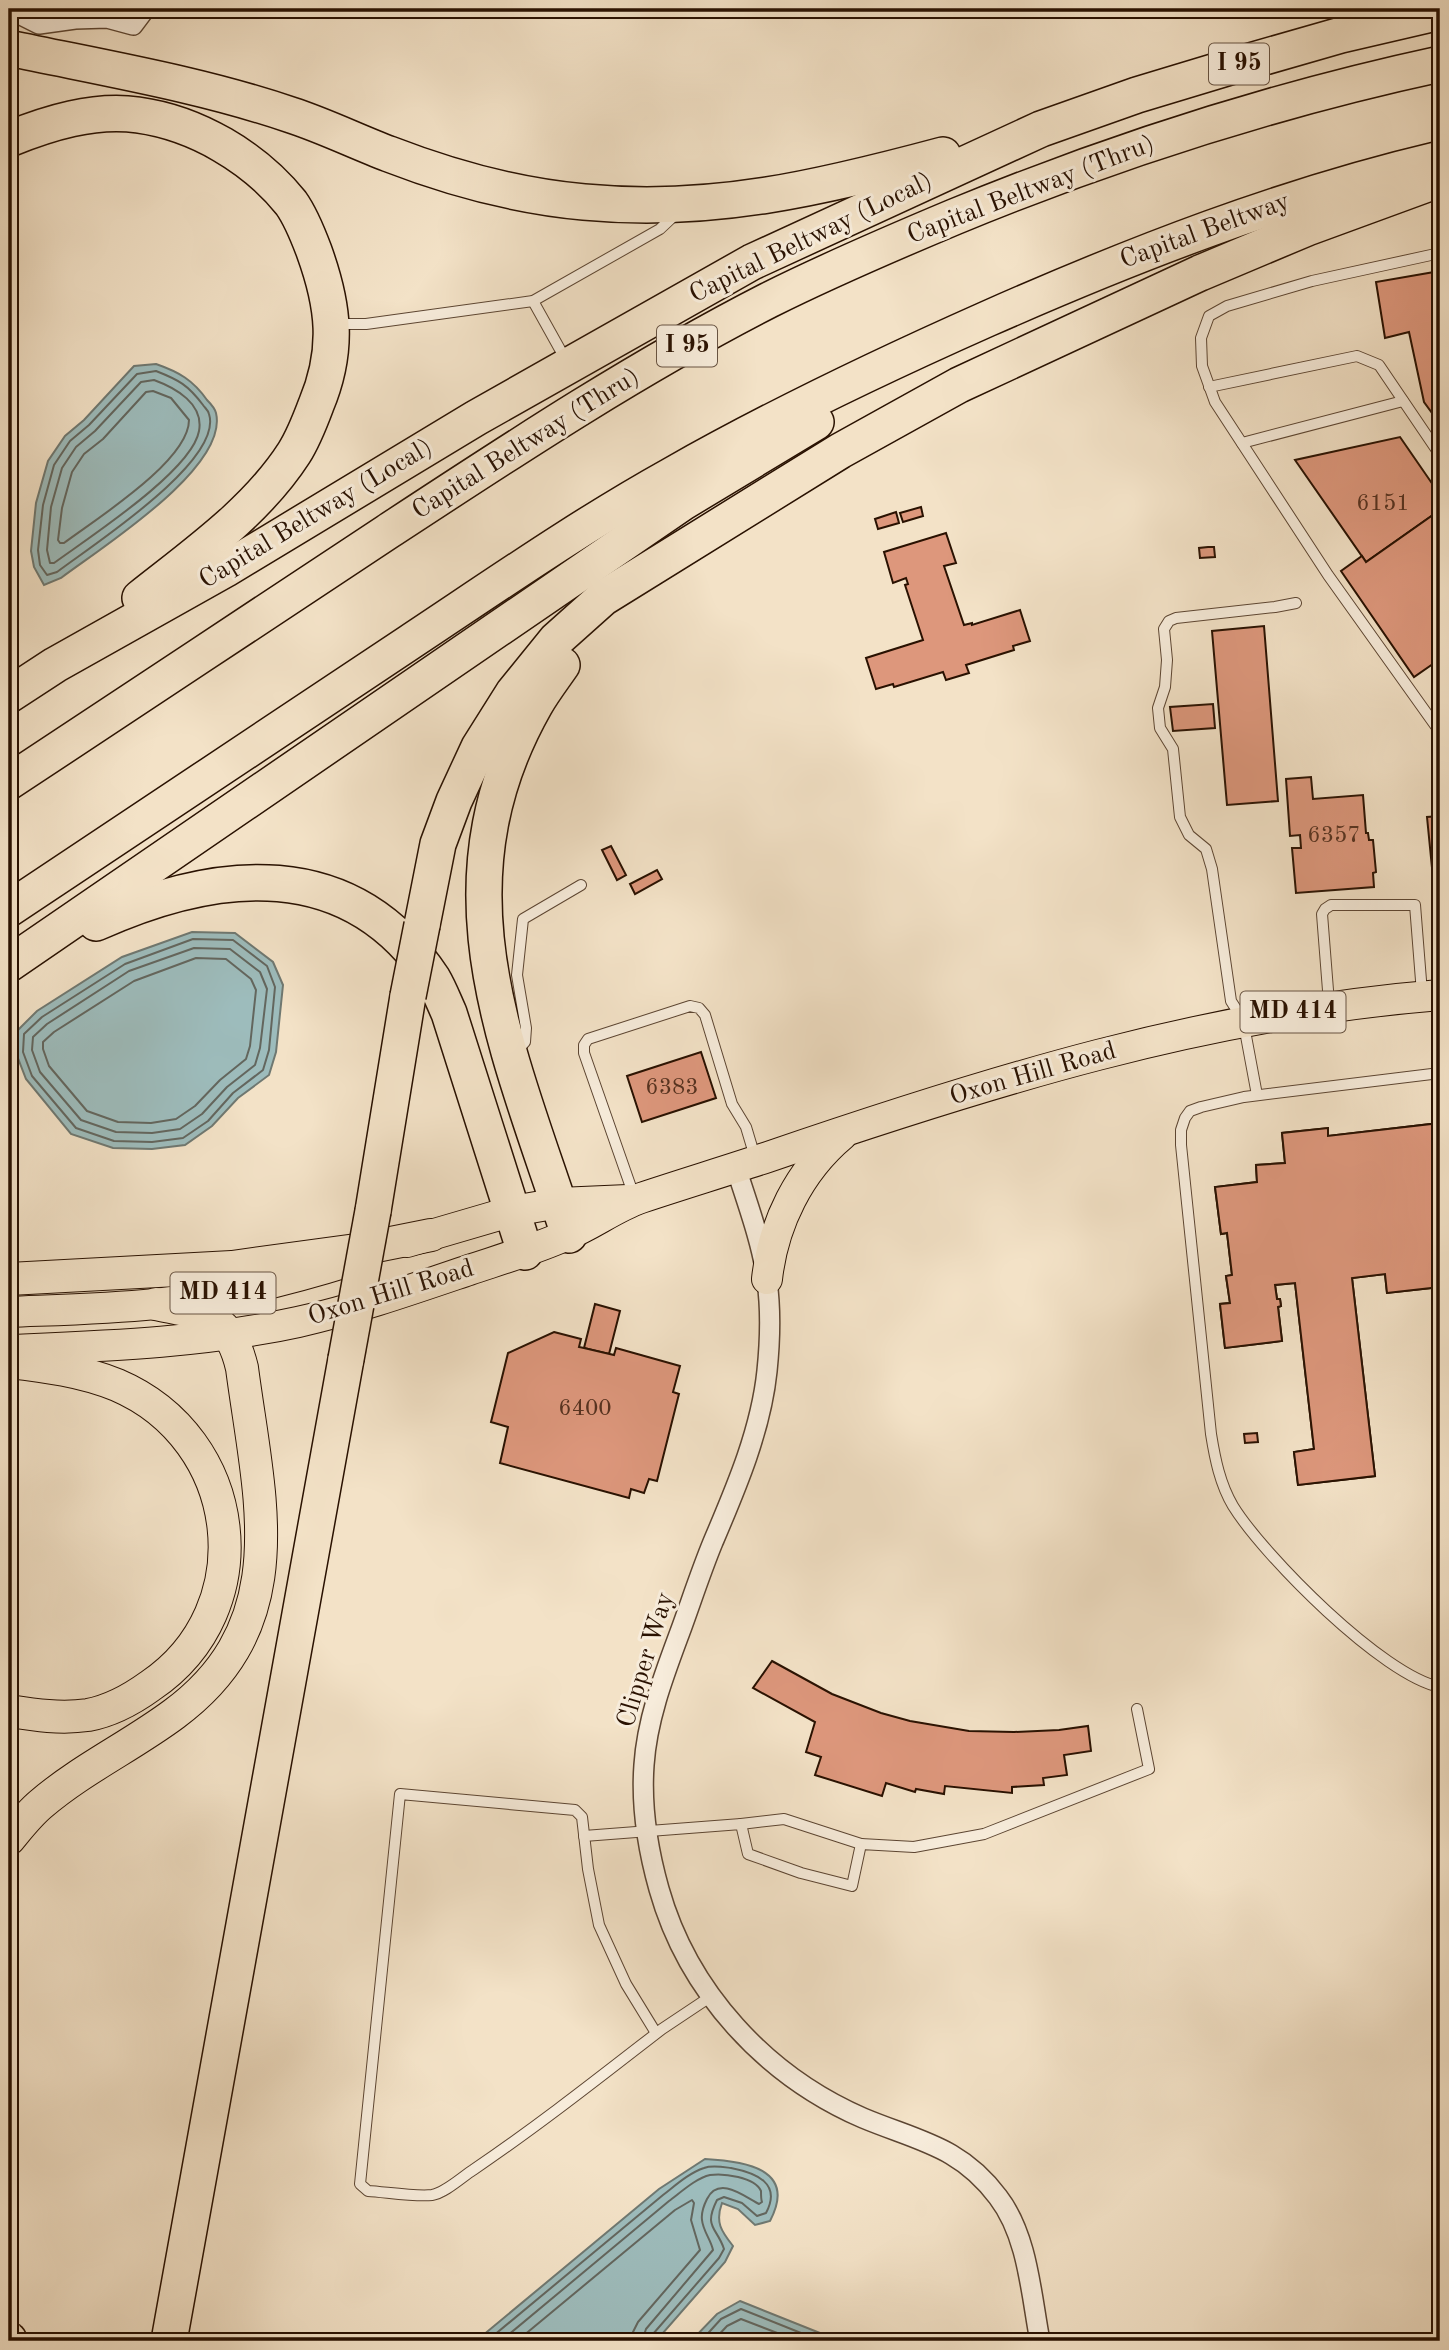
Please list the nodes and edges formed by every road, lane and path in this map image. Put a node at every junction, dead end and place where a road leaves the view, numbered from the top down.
1 (19, 9) edge
2 (145, 9) edge
3 (1440, 12) edge
4 (9, 48) edge
5 (1440, 64) edge
6 (9, 65) edge
7 (163, 81) junction
8 (1041, 129) junction
9 (9, 139) edge
10 (1440, 159) edge
11 (1440, 180) edge
12 (686, 205) junction
13 (1440, 253) edge
14 (533, 301) junction
15 (977, 323) junction
16 (333, 324) junction
17 (568, 365) junction
18 (1209, 387) junction
19 (1403, 401) junction
20 (1242, 443) junction
21 (1440, 455) edge
22 (696, 538) junction
23 (1296, 603) dead end
24 (55, 665) junction
25 (9, 695) edge
26 (1440, 732) edge
27 (9, 782) edge
28 (581, 885) dead end
29 (9, 909) edge
30 (14, 960) edge
31 (1431, 996) edge
32 (1329, 1007) junction
33 (1243, 1020) junction
34 (510, 1060) junction
35 (1440, 1073) edge
36 (1257, 1095) junction
37 (847, 1130) junction
38 (746, 1164) junction
39 (636, 1200) junction
40 (513, 1211) junction
41 (564, 1219) junction
42 (431, 1235) junction
43 (525, 1252) junction
44 (9, 1279) edge
45 (767, 1279) junction
46 (156, 1304) junction
47 (9, 1312) edge
48 (230, 1334) junction
49 (9, 1350) edge
50 (9, 1362) edge
51 (1440, 1687) edge
52 (1137, 1709) dead end
53 (9, 1711) edge
54 (741, 1824) junction
55 (647, 1830) junction
56 (584, 1836) junction
57 (9, 1839) edge
58 (861, 1844) junction
59 (710, 1997) junction
60 (656, 2033) junction
61 (169, 2341) edge
62 (1040, 2341) edge

1 - 2 street
3 - 8 highway, Capital Beltway (Local) / I 95
4 - 7 highway
5 - 27 highway, Capital Beltway (Thru) / I 95
6 - 7 highway
7 - 12 highway
8 - 12 highway
8 - 17 highway, Capital Beltway (Local) / I 95
9 - 16 highway
10 - 15 highway, Capital Beltway
11 - 22 highway
12 - 14 lane
13 - 18 lane
14 - 16 lane
14 - 17 lane
15 - 29 highway
15 - 30 highway
16 - 24 highway
17 - 24 highway, Capital Beltway (Local) / I 95
18 - 19 lane
18 - 20 lane
19 - 20 lane
19 - 21 lane
20 - 26 lane
22 - 34 highway
22 - 61 highway, bridge
23 - 33 lane
24 - 25 highway, Capital Beltway (Local) / I 95
28 - 34 lane
30 - 40 highway
31 - 32 main road, Oxon Hill Road / MD 414
31 - 32 lane
32 - 33 main road, Oxon Hill Road / MD 414
33 - 36 lane
33 - 37 main road, Oxon Hill Road / MD 414
34 - 41 highway
35 - 36 lane
36 - 51 lane
37 - 38 main road, Oxon Hill Road / MD 414
37 - 45 main road
38 - 39 main road, Oxon Hill Road / MD 414
38 - 39 lane
38 - 45 street, Clipper Way
39 - 41 main road, Oxon Hill Road / MD 414
40 - 41 main road, Oxon Hill Road / MD 414
40 - 42 main road, Oxon Hill Road / MD 414
40 - 43 highway
41 - 43 main road, Oxon Hill Road / MD 414
42 - 44 highway
42 - 46 main road, Oxon Hill Road / MD 414
43 - 48 main road, Oxon Hill Road / MD 414
45 - 55 street, Clipper Way
46 - 47 main road, Oxon Hill Road / MD 414
46 - 48 highway
48 - 49 main road, Oxon Hill Road / MD 414
48 - 57 highway
50 - 53 highway
52 - 58 lane
54 - 55 lane
54 - 58 lane
54 - 58 lane
55 - 56 lane
55 - 59 street, Clipper Way
56 - 60 lane
56 - 60 lane
59 - 60 lane
59 - 62 street, Clipper Way

